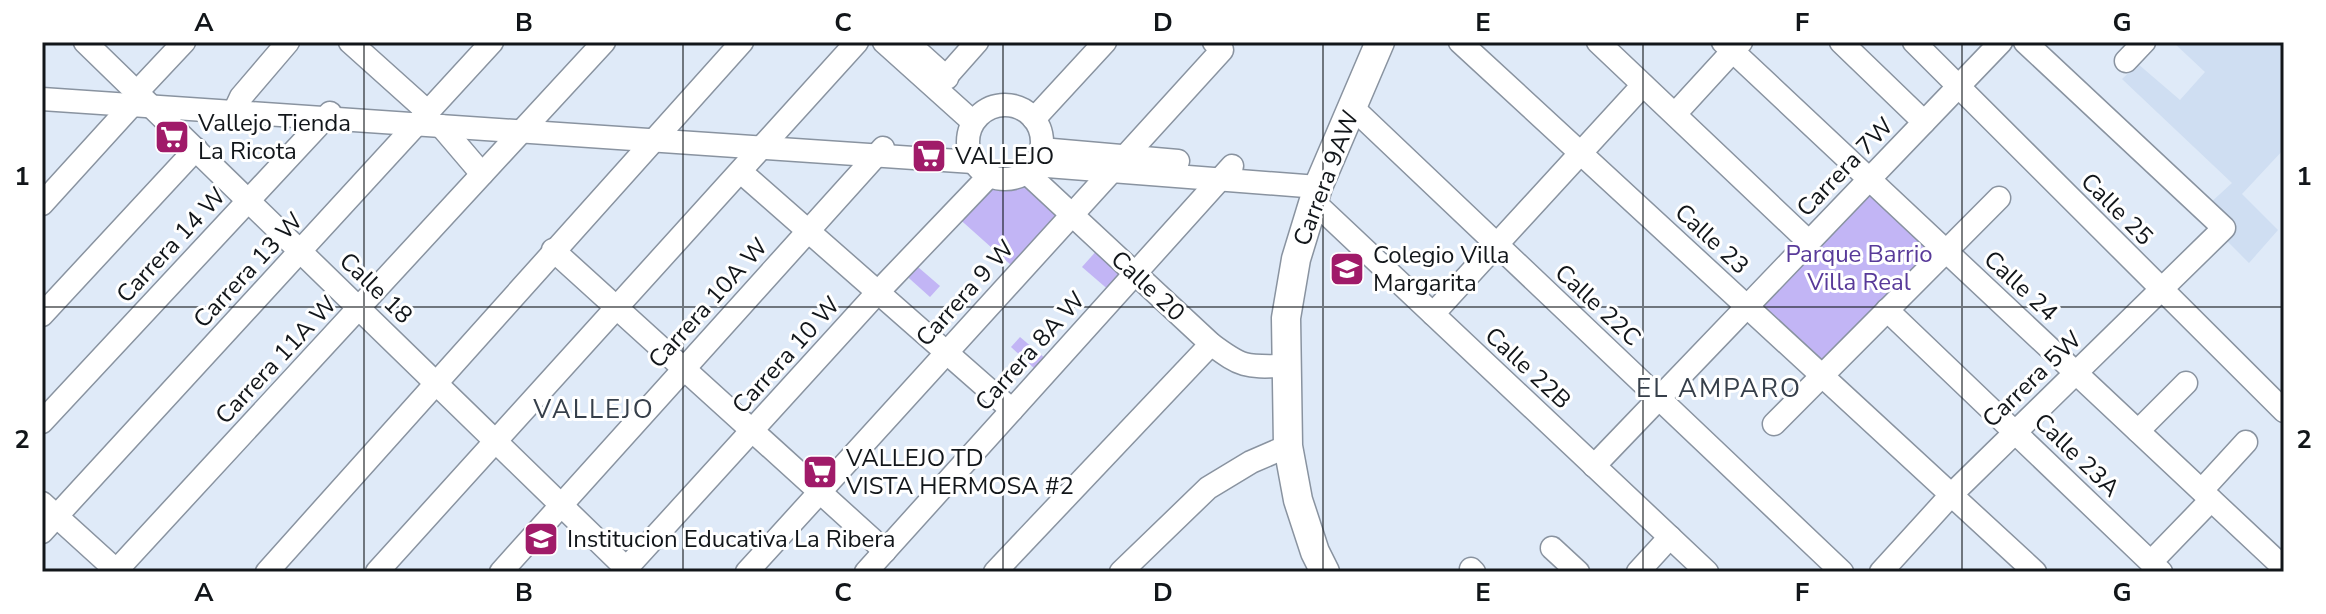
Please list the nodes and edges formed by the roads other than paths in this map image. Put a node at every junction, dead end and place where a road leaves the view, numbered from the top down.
1 (85, 42) edge
2 (184, 42) edge
3 (288, 42) edge
4 (492, 42) edge
5 (604, 42) edge
6 (742, 42) edge
7 (857, 42) edge
8 (884, 42) edge
9 (907, 42) edge
10 (977, 42) edge
11 (1105, 42) edge
12 (1380, 42) edge
13 (1460, 42) edge
14 (1598, 42) edge
15 (1841, 42) edge
16 (1914, 42) edge
17 (2001, 42) edge
18 (2025, 42) edge
19 (2144, 42) edge
20 (1732, 45) edge
21 (363, 46) edge
22 (1218, 46) edge
23 (2126, 61) dead end
24 (946, 77) junction
25 (1643, 85) junction
26 (1959, 86) junction
27 (43, 89) edge
28 (141, 102) junction
29 (238, 105) junction
30 (1353, 108) junction
31 (331, 111) junction
32 (1675, 114) junction
33 (978, 117) junction
34 (1034, 119) junction
35 (429, 120) junction
36 (1924, 122) junction
37 (530, 125) junction
38 (660, 134) junction
39 (769, 141) junction
40 (196, 149) junction
41 (882, 149) junction
42 (1582, 154) junction
43 (977, 162) junction
44 (1034, 162) junction
45 (1119, 164) junction
46 (741, 172) junction
47 (1226, 173) junction
48 (482, 174) junction
49 (1869, 179) junction
50 (1318, 187) junction
51 (1999, 198) dead end
52 (248, 201) junction
53 (42, 204) edge
54 (1072, 215) junction
55 (808, 231) junction
56 (1809, 242) junction
57 (1497, 245) junction
58 (553, 250) junction
59 (1945, 250) junction
60 (300, 251) junction
61 (1135, 274) junction
62 (2160, 290) junction
63 (878, 292) junction
64 (1747, 307) junction
65 (359, 308) junction
66 (617, 308) junction
67 (1887, 310) junction
68 (1433, 314) junction
69 (42, 315) edge
70 (1211, 344) junction
71 (947, 353) junction
72 (1285, 366) junction
73 (684, 369) junction
74 (2076, 372) junction
75 (1822, 376) junction
76 (435, 382) junction
77 (2186, 383) dead end
78 (1659, 398) junction
79 (1012, 410) junction
80 (2284, 411) edge
81 (42, 422) edge
82 (1774, 424) dead end
83 (752, 431) junction
84 (2138, 431) junction
85 (2015, 433) junction
86 (495, 440) junction
87 (2246, 442) dead end
88 (1288, 446) junction
89 (1594, 466) junction
90 (820, 492) junction
91 (1951, 495) junction
92 (2207, 495) junction
93 (561, 505) junction
94 (47, 517) edge
95 (1670, 537) junction
96 (1552, 548) dead end
97 (885, 551) junction
98 (2147, 566) edge
99 (2284, 568) edge
100 (2028, 570) edge
101 (117, 571) edge
102 (627, 571) edge
103 (267, 572) edge
104 (377, 572) edge
105 (501, 572) edge
106 (747, 572) edge
107 (866, 572) edge
108 (995, 572) edge
109 (1121, 572) edge
110 (1325, 572) edge
111 (1578, 572) edge
112 (1638, 572) edge
113 (1707, 572) edge
114 (1842, 572) edge
115 (1881, 572) edge

1 - 28 street, Calle 18
2 - 28 street
3 - 29 street
4 - 35 street, Carrera 13 W
5 - 37 street, Carrera 11A W
6 - 38 street
7 - 39 street
8 - 33 street
9 - 24 street
10 - 24 street
11 - 34 street
12 - 30 main road, Carrera 9AW
13 - 42 street, Calle 23
14 - 25 street
15 - 36 street
16 - 26 street, Calle 25
17 - 26 street, Carrera 7W
18 - 62 street, Carrera 5W
19 - 23 street
20 - 32 street
20 - 49 street, Calle 24
21 - 35 street
22 - 45 street, Carrera 9 W
24 - 33 street
25 - 32 street
25 - 42 street
26 - 36 street, Carrera 7W
26 - 62 street, Calle 25
27 - 28 street
28 - 29 street
28 - 40 street, Calle 18
28 - 53 street
29 - 31 street
30 - 50 main road, Carrera 9AW
30 - 57 street, Calle 22C
31 - 35 street
31 - 52 street, Carrera 14 W
32 - 56 street
33 - 34 street
33 - 43 street
34 - 44 street
35 - 37 street
35 - 48 street
35 - 60 street, Carrera 13 W
36 - 49 street, Carrera 7W
37 - 38 street
37 - 48 street, Carrera 11A W
38 - 39 street
38 - 58 street
39 - 41 street
39 - 46 street
40 - 52 street, Calle 18
40 - 69 street
41 - 43 street
41 - 55 street, Carrera 10A W
42 - 57 street
42 - 64 street, Calle 23
43 - 44 street
43 - 63 street, Carrera 10 W
44 - 45 street
44 - 54 street, Calle 20
45 - 47 street
45 - 54 street, Carrera 9 W
46 - 55 street
46 - 66 street
47 - 50 street
47 - 61 street, Carrera 8A W
48 - 65 street, Carrera 11A W
49 - 56 street, Carrera 7W
49 - 59 street, Calle 24
50 - 68 street, Calle 22B
50 - 72 main road, Carrera 9AW
51 - 59 street
52 - 60 street, Calle 18
52 - 81 street, Carrera 14 W
54 - 61 street, Calle 20
54 - 71 street, Carrera 9 W
55 - 63 street
55 - 73 street, Carrera 10A W
56 - 64 street, Carrera 7W
57 - 68 street
57 - 78 street, Calle 22C
58 - 66 street
58 - 76 street
59 - 67 street
59 - 74 street, Calle 24
60 - 65 street, Calle 18
60 - 94 street, Carrera 13 W
61 - 70 street, Calle 20
61 - 79 street, Carrera 8A W
62 - 74 street, Carrera 5W
62 - 80 street, Calle 25
63 - 71 street
63 - 83 street, Carrera 10 W
64 - 75 street, Calle 23
64 - 78 street, Carrera 7W
65 - 76 street, Calle 18
65 - 101 street, Carrera 11A W
66 - 73 street
66 - 86 street
67 - 75 street
67 - 85 street, Calle 23A
68 - 89 street, Calle 22B
70 - 72 street, Calle 20
70 - 108 street
71 - 79 street
71 - 90 street, Carrera 9 W
72 - 88 main road
73 - 83 street
73 - 93 street, Carrera 10A W
74 - 84 street, Calle 24
74 - 85 street, Carrera 5W
75 - 82 street
75 - 91 street, Calle 23
76 - 86 street, Calle 18
76 - 103 street
77 - 84 street
78 - 89 street, Carrera 7W
78 - 114 street, Calle 22C
79 - 97 street, Carrera 8A W
83 - 90 street
83 - 102 street, Carrera 10 W
84 - 92 street, Calle 24
85 - 91 street, Carrera 5W
85 - 98 street, Calle 23A
86 - 93 street, Calle 18
86 - 104 street
87 - 92 street
88 - 109 street
88 - 110 main road
89 - 95 street, Calle 22B
90 - 97 street
90 - 106 street, Carrera 9 W
91 - 100 street, Calle 23
91 - 115 street, Carrera 5W
92 - 98 street
92 - 99 street, Calle 24
93 - 102 street, Calle 18
93 - 105 street, Carrera 10A W
94 - 101 street
95 - 112 street
95 - 113 street, Calle 22B
96 - 111 street
97 - 107 street, Carrera 8A W

